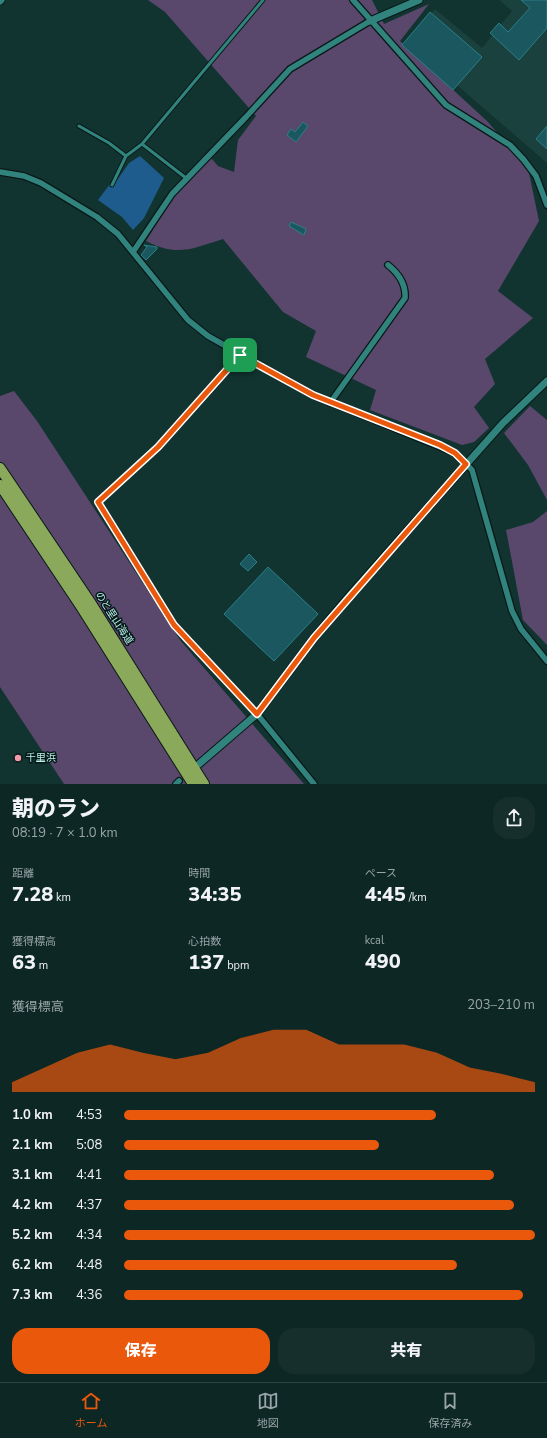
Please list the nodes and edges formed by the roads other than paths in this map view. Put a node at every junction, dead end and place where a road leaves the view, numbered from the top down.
1 (262, 0) edge
2 (352, 0) edge
3 (419, 0) edge
4 (370, 21) junction
5 (79, 126) dead end
6 (142, 144) junction
7 (126, 156) junction
8 (0, 172) edge
9 (186, 178) junction
10 (112, 185) dead end
11 (547, 205) edge
12 (133, 252) junction
13 (388, 265) dead end
14 (240, 355) junction
15 (547, 381) edge
16 (330, 403) junction
17 (466, 464) junction
18 (0, 468) edge
19 (0, 484) edge
20 (547, 661) edge
21 (257, 714) junction
22 (199, 764) dead end
23 (193, 784) edge
24 (204, 784) edge
25 (314, 784) edge

1 - 6 lane
2 - 4 street
3 - 4 street
4 - 9 street
4 - 11 street
5 - 7 lane
6 - 7 lane
6 - 9 lane
7 - 10 lane
8 - 12 street
9 - 12 street
12 - 14 street
13 - 16 street
14 - 16 street
14 - 21 street
15 - 17 street
16 - 17 street
17 - 20 street
17 - 21 street
18 - 24 highway, のと里山海道
19 - 23 highway
21 - 22 street
21 - 25 street

